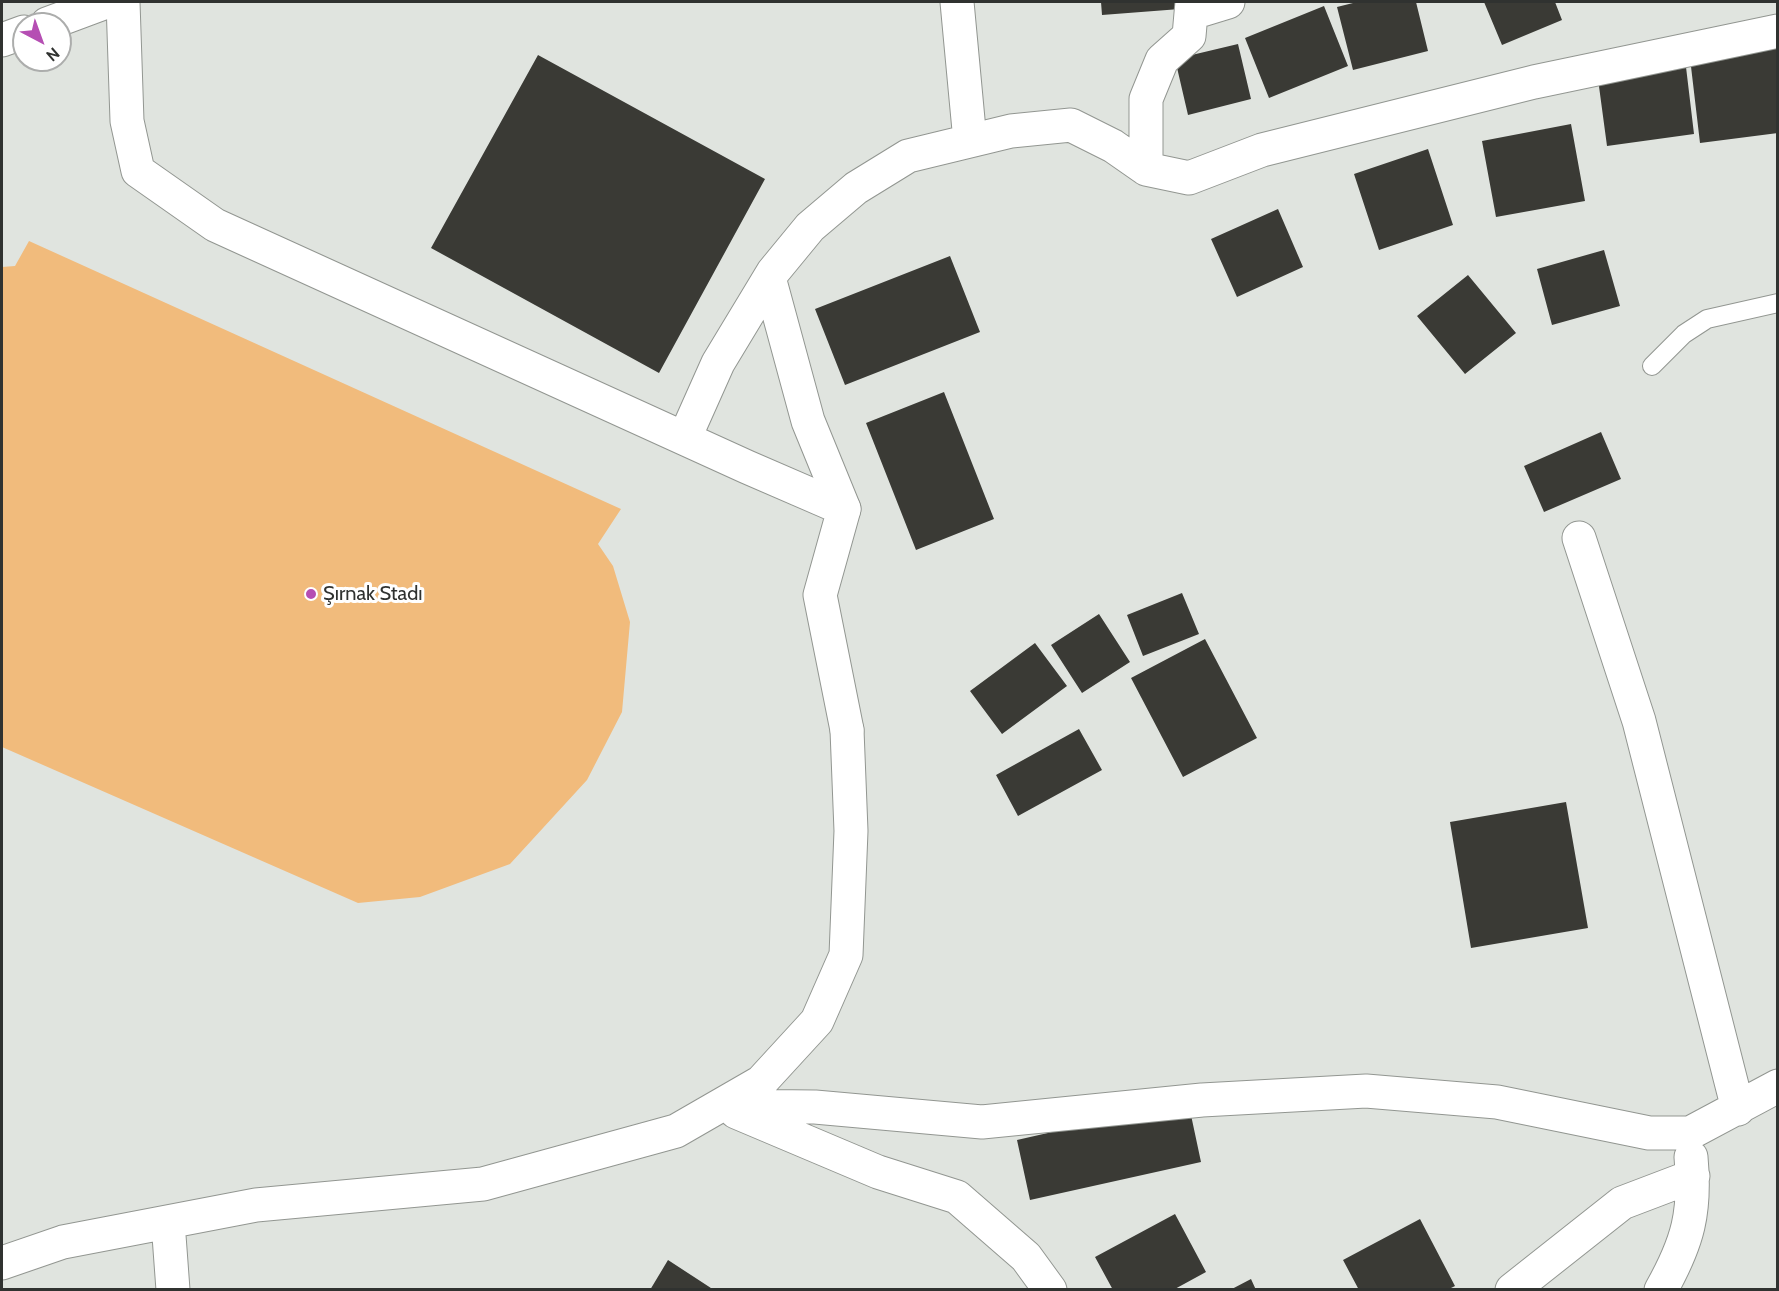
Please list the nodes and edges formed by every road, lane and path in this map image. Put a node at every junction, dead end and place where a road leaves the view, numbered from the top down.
1 (123, 2) edge
2 (957, 2) edge
3 (1228, 2) edge
4 (87, 5) edge
5 (1192, 7) edge
6 (72, 12) edge
7 (1778, 31) edge
8 (970, 141) junction
9 (1146, 169) junction
10 (770, 281) junction
11 (1778, 303) edge
12 (1652, 366) dead end
13 (685, 437) junction
14 (844, 509) junction
15 (1579, 538) dead end
16 (1778, 1086) edge
17 (721, 1106) junction
18 (1738, 1109) junction
19 (1690, 1133) junction
20 (1693, 1176) junction
21 (168, 1222) junction
22 (2, 1263) edge
23 (173, 1290) edge
24 (1050, 1290) edge
25 (1512, 1290) edge
26 (1661, 1290) edge

1 - 13 street
2 - 8 street
3 - 5 street
4 - 6 street
5 - 9 street
7 - 9 street
8 - 9 street
8 - 10 street
10 - 13 street
10 - 14 street
11 - 12 lane
13 - 14 street
14 - 17 street
15 - 18 street
16 - 18 street
17 - 19 street
17 - 21 street
17 - 24 street
18 - 19 street
19 - 20 street
20 - 25 street
20 - 26 street
21 - 22 street
21 - 23 street

